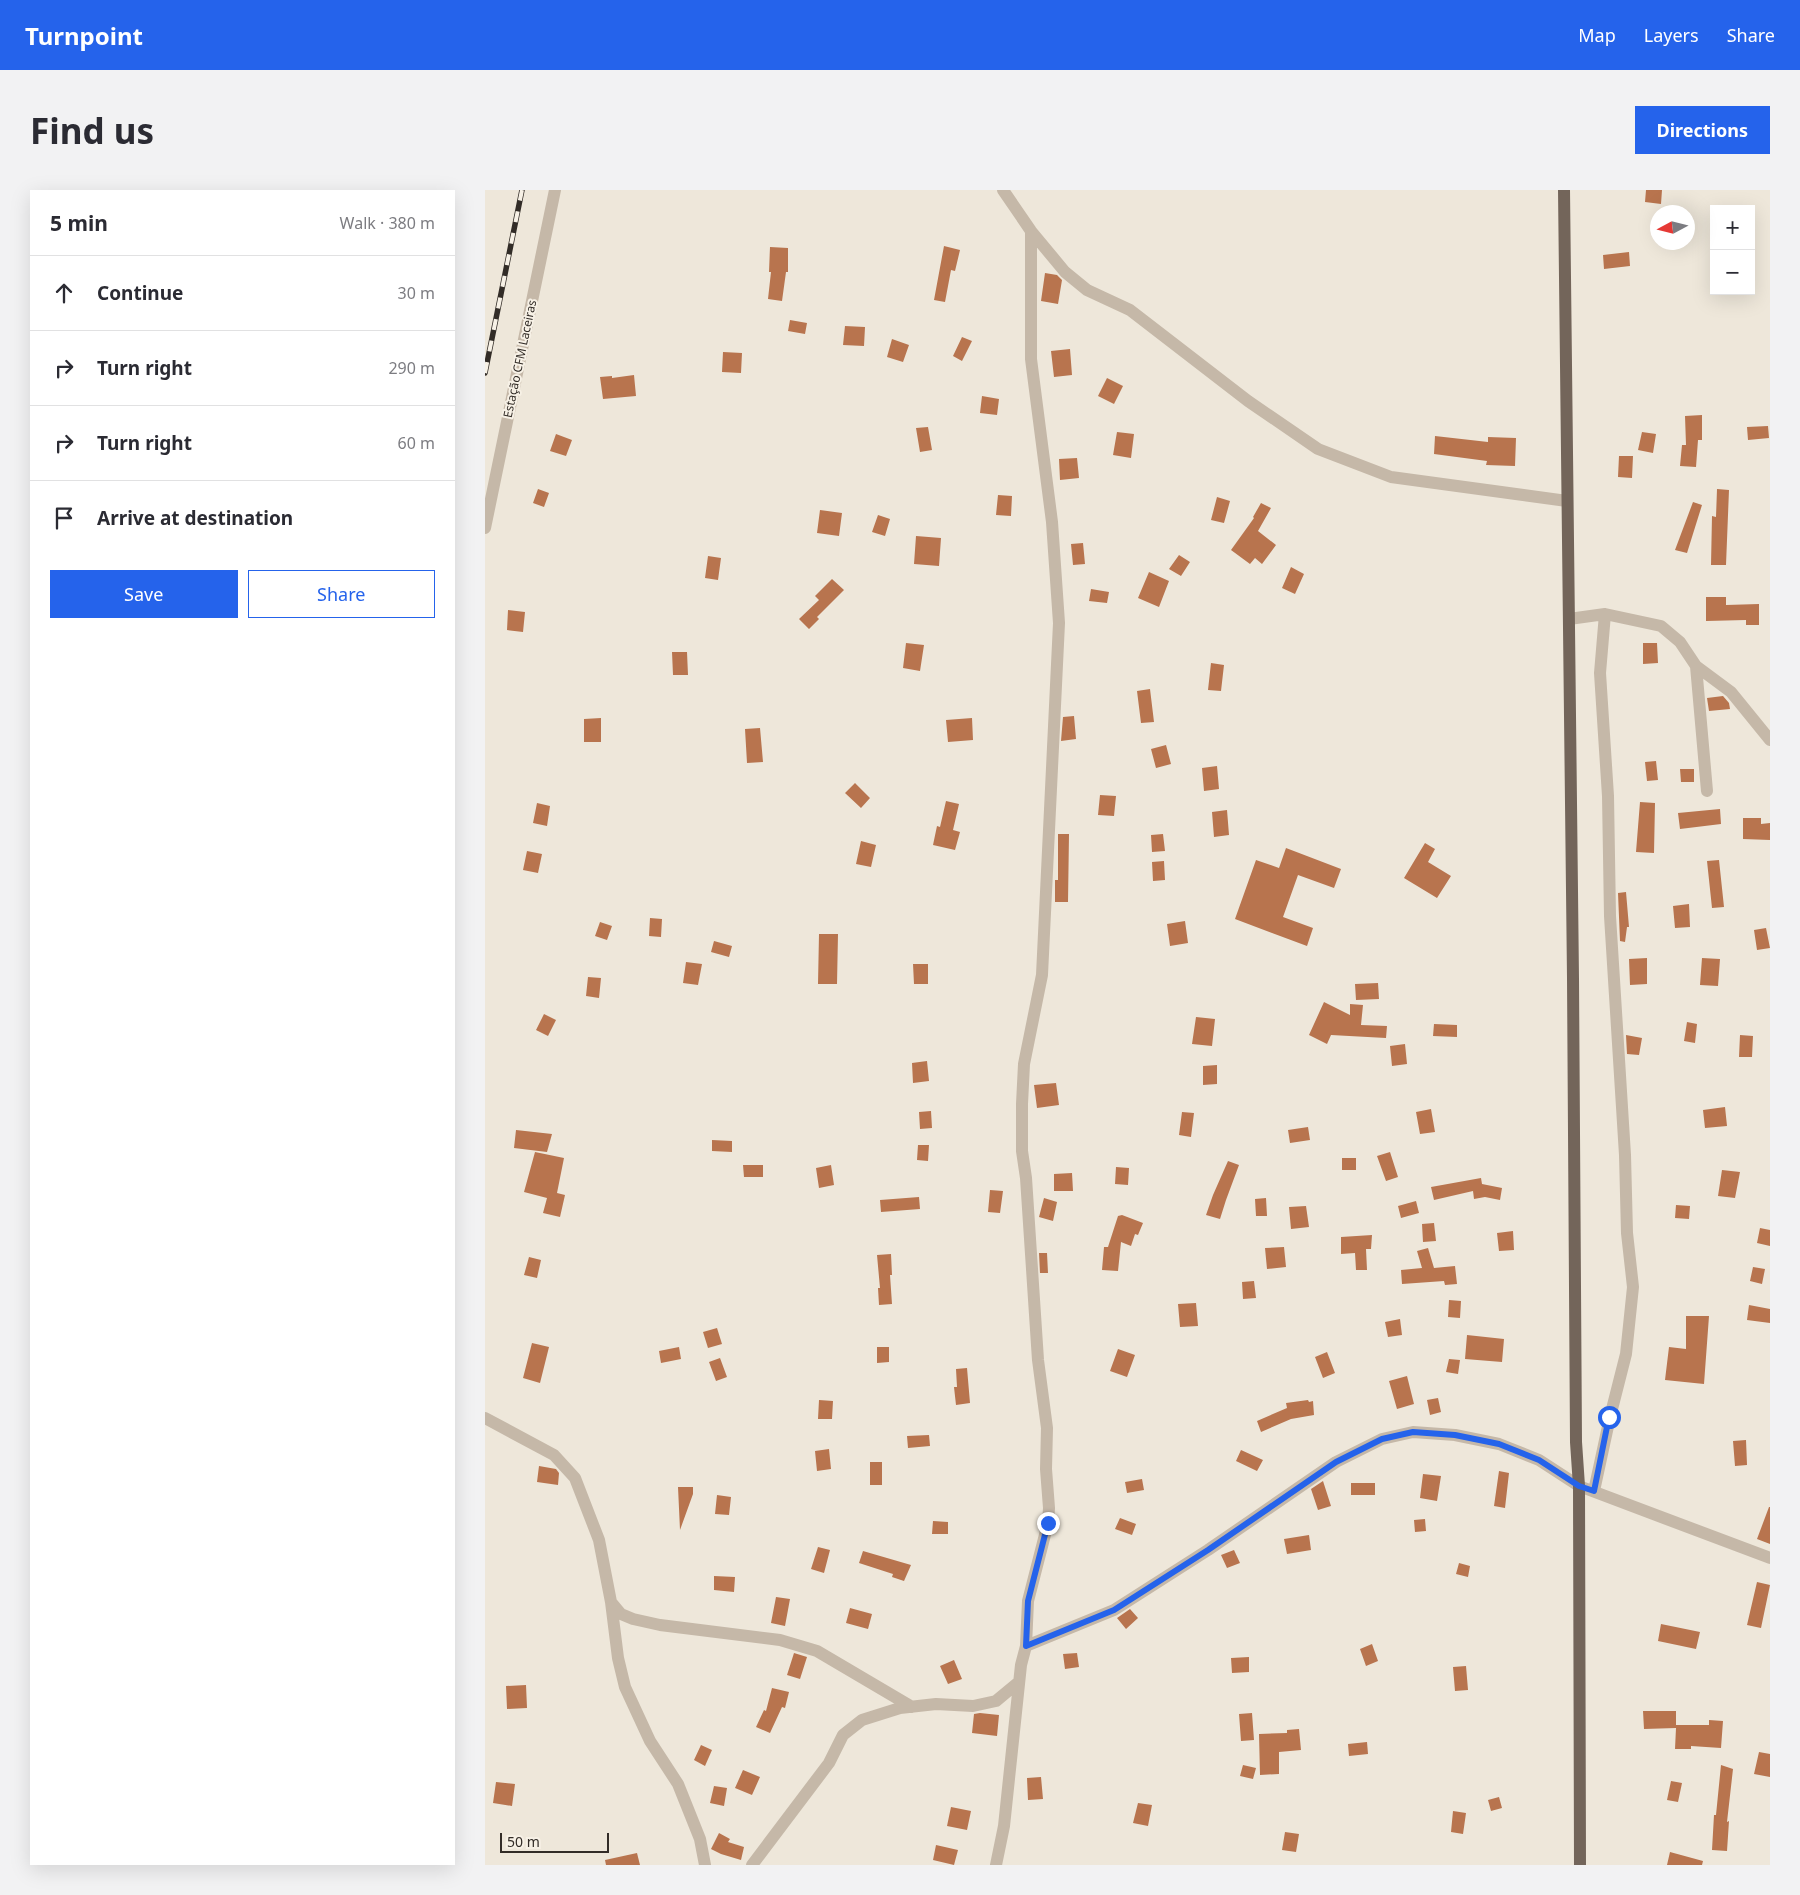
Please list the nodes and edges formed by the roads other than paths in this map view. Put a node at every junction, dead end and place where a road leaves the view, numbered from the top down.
1 (555, 190) edge
2 (1003, 190) edge
3 (1564, 190) edge
4 (1031, 232) junction
5 (1567, 501) junction
6 (485, 528) edge
7 (1605, 614) junction
8 (1569, 619) junction
9 (1696, 666) junction
10 (1770, 740) edge
11 (1707, 791) dead end
12 (485, 1418) edge
13 (1579, 1486) junction
14 (1594, 1491) junction
15 (1770, 1558) edge
16 (611, 1602) junction
17 (1026, 1646) junction
18 (1019, 1682) junction
19 (912, 1707) junction
20 (705, 1865) edge
21 (752, 1865) edge
22 (996, 1865) edge
23 (1580, 1865) edge

1 - 6 street, Estação CFM Laceiras
2 - 4 street
3 - 5 main road
4 - 5 street
4 - 17 street
5 - 8 main road
7 - 8 street
7 - 9 street
7 - 14 street
8 - 13 main road
9 - 10 street
9 - 11 street
12 - 16 street
13 - 14 street
13 - 17 street
13 - 23 main road
14 - 15 street
16 - 19 street
16 - 20 street
17 - 18 street
18 - 19 street
18 - 22 street
19 - 21 street

